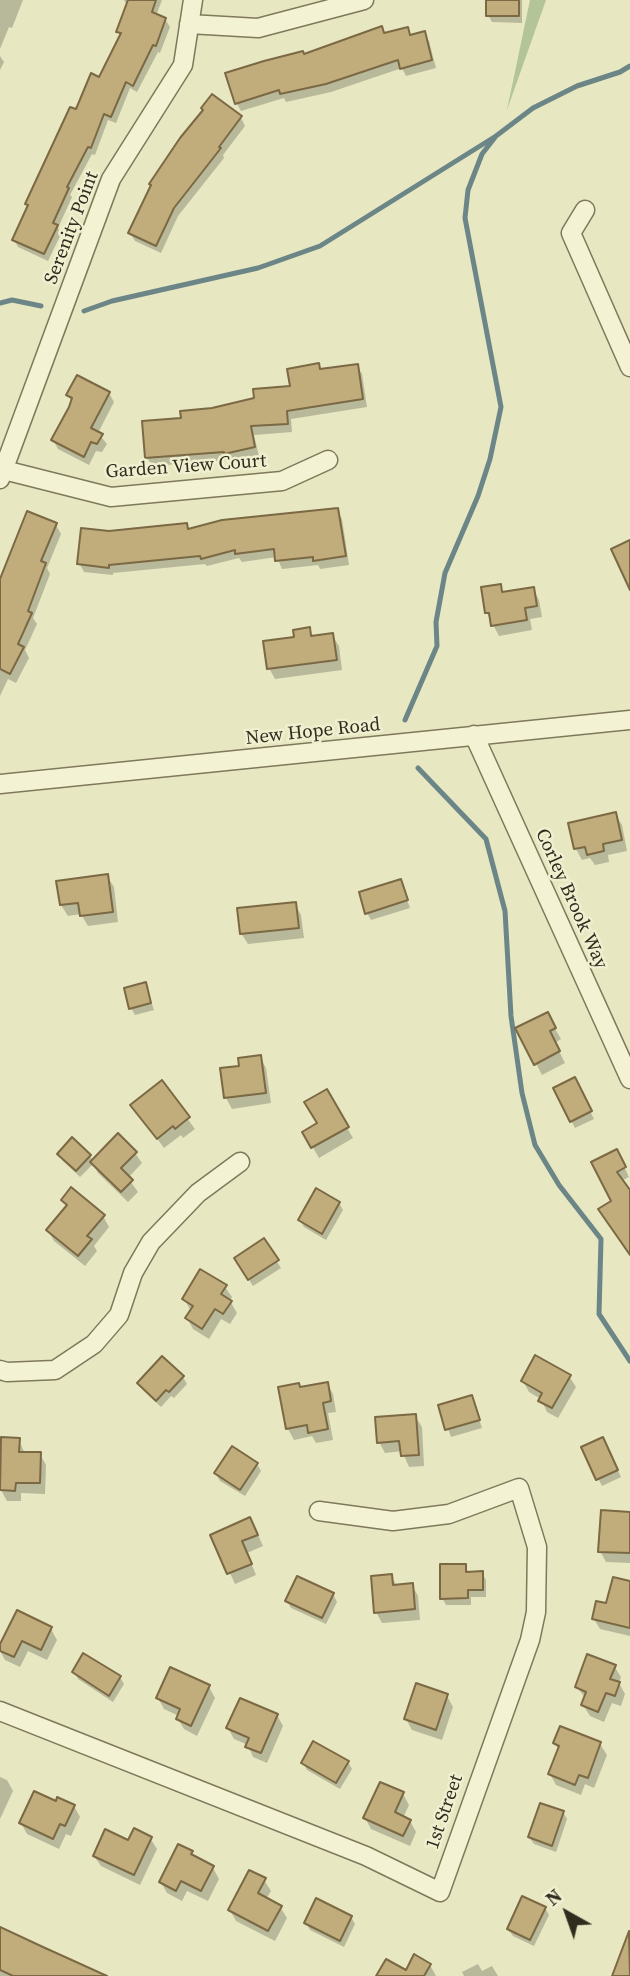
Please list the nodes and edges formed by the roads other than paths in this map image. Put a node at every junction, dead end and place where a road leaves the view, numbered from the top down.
1 (193, 0) edge
2 (364, 0) edge
3 (189, 24) junction
4 (585, 210) dead end
5 (630, 367) edge
6 (328, 460) dead end
7 (2, 475) edge
8 (630, 720) edge
9 (474, 735) junction
10 (0, 784) edge
11 (630, 1079) edge
12 (240, 1162) dead end
13 (0, 1370) edge
14 (318, 1511) dead end
15 (0, 1711) edge

1 - 3 street, Serenity Point
2 - 3 street
3 - 7 street, Serenity Point
4 - 5 street
6 - 7 street, Garden View Court
8 - 9 street, New Hope Road
9 - 10 street, New Hope Road
9 - 11 street, Corley Brook Way
12 - 13 street
14 - 15 street, 1st Street

